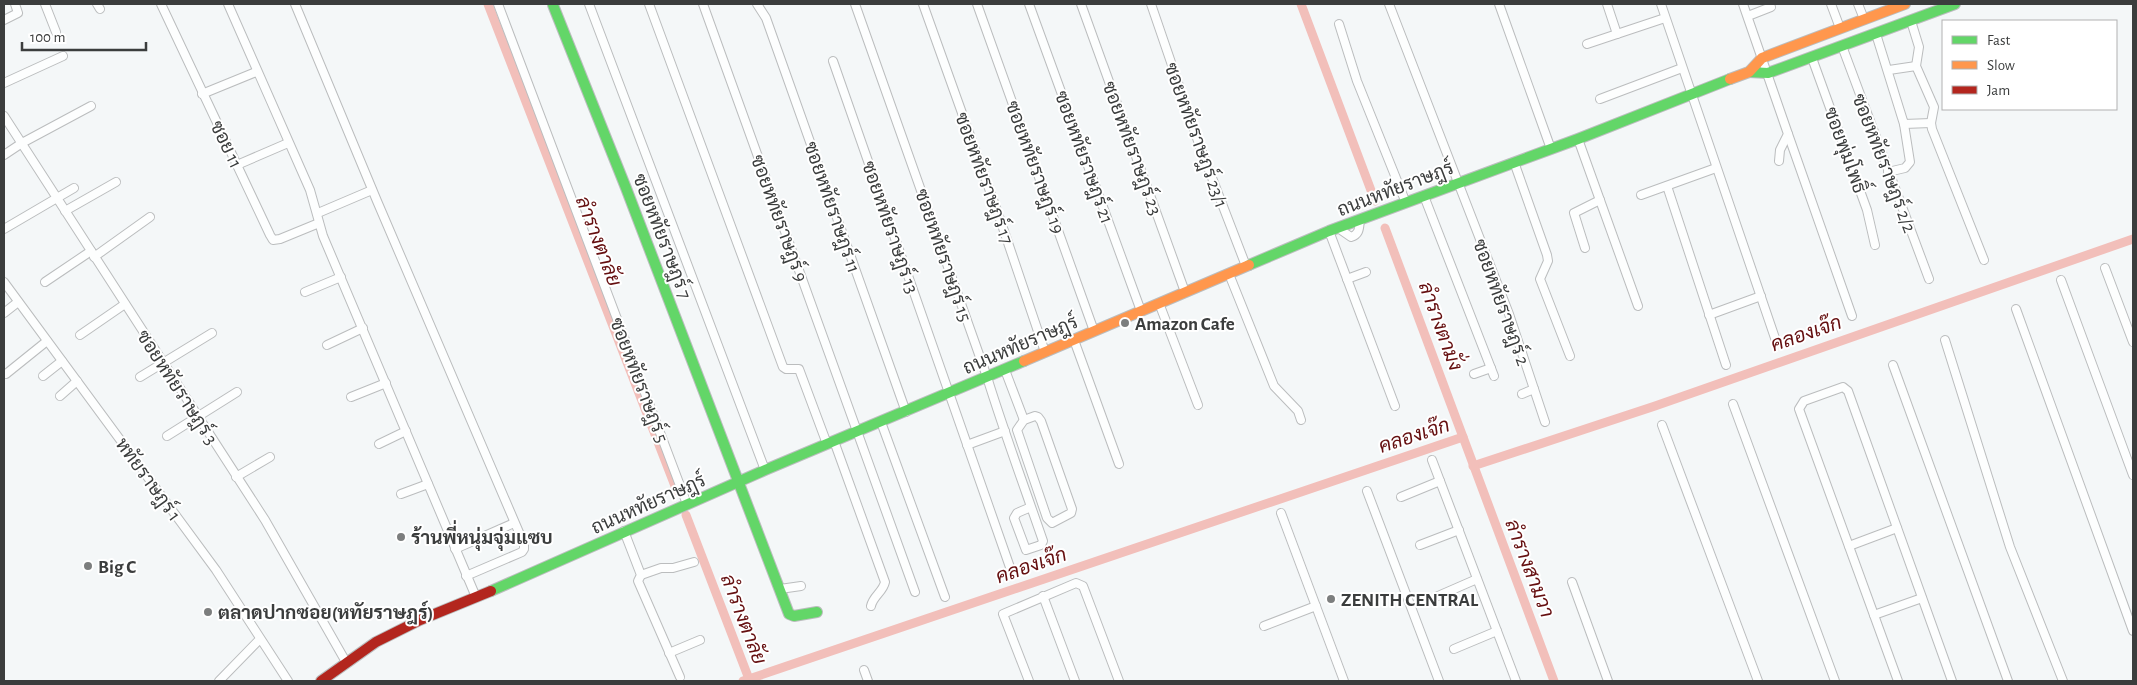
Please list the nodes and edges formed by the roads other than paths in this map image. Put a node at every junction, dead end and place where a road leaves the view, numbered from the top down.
1 (15, 4) edge
2 (45, 4) edge
3 (161, 4) edge
4 (228, 4) edge
5 (295, 4) edge
6 (498, 4) edge
7 (589, 4) edge
8 (649, 4) edge
9 (703, 4) edge
10 (757, 4) edge
11 (855, 4) edge
12 (923, 4) edge
13 (977, 4) edge
14 (1029, 4) edge
15 (1081, 4) edge
16 (1151, 4) edge
17 (1389, 4) edge
18 (1498, 4) edge
19 (1607, 4) edge
20 (1660, 4) edge
21 (1743, 4) edge
22 (1831, 4) edge
23 (1858, 4) edge
24 (1901, 4) edge
25 (1955, 4) edge
26 (553, 5) edge
27 (1771, 6) dead end
28 (1748, 16) junction
29 (1665, 18) junction
30 (1864, 19) junction
31 (4, 20) edge
32 (1911, 21) junction
33 (1339, 24) dead end
34 (1840, 28) junction
35 (56, 32) dead end
36 (1617, 34) junction
37 (1876, 34) junction
38 (1587, 44) dead end
39 (1842, 46) junction
40 (64, 56) dead end
41 (1762, 58) junction
42 (1812, 58) junction
43 (833, 61) dead end
44 (1916, 66) junction
45 (1682, 68) junction
46 (1888, 70) junction
47 (256, 72) junction
48 (1749, 72) junction
49 (1768, 73) junction
50 (4, 83) edge
51 (202, 94) junction
52 (1691, 94) junction
53 (1600, 99) dead end
54 (91, 106) dead end
55 (4, 116) edge
56 (1931, 123) junction
57 (1904, 124) junction
58 (1788, 134) junction
59 (1578, 139) junction
60 (22, 143) junction
61 (288, 143) junction
62 (1551, 149) junction
63 (4, 155) edge
64 (1514, 162) junction
65 (1779, 162) dead end
66 (237, 165) junction
67 (1716, 168) junction
68 (1888, 172) junction
69 (116, 182) dead end
70 (1458, 183) junction
71 (1667, 186) junction
72 (74, 188) dead end
73 (372, 190) junction
74 (1424, 196) junction
75 (1642, 196) dead end
76 (57, 197) junction
77 (1600, 200) junction
78 (1406, 203) junction
79 (65, 211) junction
80 (318, 213) junction
81 (150, 217) dead end
82 (319, 223) junction
83 (4, 229) edge
84 (1333, 230) junction
85 (1875, 244) dead end
86 (1585, 248) dead end
87 (92, 254) junction
88 (1984, 260) dead end
89 (1246, 266) junction
90 (2105, 268) dead end
91 (1366, 272) dead end
92 (1228, 274) junction
93 (341, 277) junction
94 (1347, 278) junction
95 (1929, 280) dead end
96 (2061, 280) dead end
97 (4, 282) edge
98 (45, 282) dead end
99 (305, 292) dead end
100 (1186, 292) junction
101 (1760, 296) junction
102 (18, 302) junction
103 (1159, 303) junction
104 (124, 304) junction
105 (1638, 306) dead end
106 (2016, 309) dead end
107 (1141, 311) junction
108 (4, 313) edge
109 (1709, 315) junction
110 (1852, 316) dead end
111 (363, 328) junction
112 (1094, 331) junction
113 (212, 333) dead end
114 (80, 335) dead end
115 (47, 340) junction
116 (1074, 340) junction
117 (1945, 340) dead end
118 (1776, 341) dead end
119 (2133, 342) edge
120 (328, 345) dead end
121 (1046, 352) junction
122 (1570, 356) dead end
123 (62, 361) junction
124 (163, 363) junction
125 (1726, 365) dead end
126 (1893, 365) dead end
127 (1491, 368) junction
128 (1005, 370) junction
129 (6, 374) dead end
130 (1474, 374) dead end
131 (43, 376) dead end
132 (1494, 376) dead end
133 (140, 377) dead end
134 (987, 377) junction
135 (77, 381) junction
136 (386, 383) junction
137 (1534, 389) junction
138 (237, 392) dead end
139 (948, 394) junction
140 (1522, 394) dead end
141 (60, 396) dead end
142 (351, 397) dead end
143 (1733, 404) dead end
144 (1198, 405) dead end
145 (1395, 406) dead end
146 (906, 412) junction
147 (197, 416) junction
148 (1024, 420) junction
149 (1301, 420) dead end
150 (881, 422) junction
151 (1545, 422) dead end
152 (1662, 425) dead end
153 (1005, 431) junction
154 (406, 432) junction
155 (857, 432) junction
156 (167, 436) dead end
157 (831, 442) junction
158 (379, 444) dead end
159 (967, 445) junction
160 (270, 456) dead end
161 (1432, 460) dead end
162 (1119, 464) dead end
163 (765, 470) junction
164 (2133, 475) edge
165 (236, 477) junction
166 (1440, 481) junction
167 (738, 482) junction
168 (428, 484) junction
169 (1367, 491) dead end
170 (401, 494) dead end
171 (1401, 496) dead end
172 (687, 504) junction
173 (1031, 507) junction
174 (1280, 512) dead end
175 (514, 523) junction
176 (1897, 528) junction
177 (1459, 530) junction
178 (624, 531) junction
179 (1420, 545) dead end
180 (1849, 546) junction
181 (455, 549) junction
182 (694, 562) dead end
183 (1012, 573) dead end
184 (641, 575) junction
185 (466, 576) junction
186 (1477, 579) junction
187 (1572, 582) dead end
188 (801, 586) dead end
189 (780, 589) junction
190 (915, 592) dead end
191 (1043, 596) junction
192 (1438, 596) dead end
193 (476, 597) junction
194 (945, 597) dead end
195 (1922, 598) junction
196 (871, 606) dead end
197 (1316, 606) junction
198 (817, 612) dead end
199 (1874, 616) junction
200 (1264, 626) dead end
201 (2133, 630) edge
202 (1497, 631) junction
203 (260, 639) junction
204 (700, 640) dead end
205 (1454, 649) dead end
206 (669, 653) junction
207 (346, 662) junction
208 (864, 670) dead end
209 (680, 677) dead end
210 (1513, 680) edge
211 (219, 681) edge
212 (288, 681) edge
213 (321, 681) edge
214 (868, 681) edge
215 (1028, 681) edge
216 (1075, 681) edge
217 (1119, 681) edge
218 (1344, 681) edge
219 (1440, 681) edge
220 (1608, 681) edge
221 (1758, 681) edge
222 (1835, 681) edge
223 (1898, 681) edge
224 (1952, 681) edge
225 (2008, 681) edge
226 (2063, 681) edge

1 - 31 street
2 - 35 street
3 - 51 street, ซอย 11
4 - 47 street
5 - 73 street
6 - 172 street, ซอยหทัยราษฎร์ 5
7 - 163 street
8 - 157 street
9 - 155 street, ซอยหทัยราษฎร์ 9
10 - 146 street, ซอยหทัยราษฎร์ 11
11 - 134 street, ซอยหทัยราษฎร์ 15
12 - 121 street, ซอยหทัยราษฎร์ 17
13 - 112 street, ซอยหทัยราษฎร์ 19
14 - 107 street, ซอยหทัยราษฎร์ 21
15 - 100 street, ซอยหทัยราษฎร์ 23
16 - 89 street, ซอยหทัยราษฎร์ 23/1
17 - 70 street, ซอยหทัยราษฎร์ 2
18 - 62 street
19 - 36 street
20 - 29 street
21 - 28 street
22 - 34 street
23 - 30 street
24 - 30 main road, ถนนหทัยราษฎร์
25 - 32 main road, ถนนหทัยราษฎร์
26 - 167 main road, ซอยหทัยราษฎร์ 7
27 - 28 street
28 - 41 street
29 - 36 street
29 - 45 street
30 - 34 main road, ถนนหทัยราษฎร์
32 - 37 main road, ถนนหทัยราษฎร์
32 - 44 street
33 - 78 street
34 - 41 main road, ถนนหทัยราษฎร์
36 - 38 street
37 - 39 main road, ถนนหทัยราษฎร์
37 - 46 street
39 - 42 main road, ถนนหทัยราษฎร์
39 - 68 street, ซอยหทัยราษฎร์ 2/2
40 - 50 street
41 - 48 main road, ถนนหทัยราษฎร์
41 - 49 street
42 - 49 main road, ถนนหทัยราษฎร์
42 - 85 street, ซอยพุ่มโพธิ์
43 - 139 street, ซอยหทัยราษฎร์ 13
44 - 46 street
44 - 56 street
45 - 52 street
45 - 53 street
46 - 57 street
47 - 51 street
47 - 61 street
48 - 49 main road, ถนนหทัยราษฎร์
48 - 52 main road, ถนนหทัยราษฎร์
49 - 58 street
51 - 66 street, ซอย 11
52 - 59 main road, ถนนหทัยราษฎร์
52 - 67 street
54 - 60 street
55 - 60 street, ซอยหทัยราษฎร์ 3
56 - 57 street
56 - 88 street
57 - 68 street
58 - 65 street
58 - 110 street
59 - 62 main road, ถนนหทัยราษฎร์
59 - 77 street
60 - 63 street
60 - 76 street, ซอยหทัยราษฎร์ 3
61 - 66 street
61 - 80 street
62 - 64 main road, ถนนหทัยราษฎร์
64 - 70 main road, ถนนหทัยราษฎร์
64 - 122 street
66 - 82 street, ซอย 11
67 - 71 street
67 - 101 street
68 - 95 street, ซอยหทัยราษฎร์ 2/2
69 - 79 street
70 - 74 main road, ถนนหทัยราษฎร์
70 - 137 street, ซอยหทัยราษฎร์ 2
71 - 75 street
71 - 109 street
72 - 76 street
73 - 80 street
73 - 175 street
74 - 78 main road, ถนนหทัยราษฎร์
74 - 127 street
76 - 79 street, ซอยหทัยราษฎร์ 3
76 - 83 street
77 - 86 street
77 - 105 street
78 - 84 main road, ถนนหทัยราษฎร์
79 - 87 street, ซอยหทัยราษฎร์ 3
80 - 82 street
81 - 87 street
82 - 93 street
84 - 89 main road, ถนนหทัยราษฎร์
84 - 94 street
87 - 98 street
87 - 104 street, ซอยหทัยราษฎร์ 3
89 - 92 main road, ถนนหทัยราษฎร์
90 - 119 street
91 - 94 street
92 - 100 main road, ถนนหทัยราษฎร์
92 - 149 street
93 - 99 street
93 - 111 street
94 - 145 street
96 - 164 street
97 - 102 street, หทัยราษฎร์ 1
100 - 103 main road, ถนนหทัยราษฎร์
101 - 109 street
101 - 118 street
102 - 108 street
102 - 115 street, หทัยราษฎร์ 1
103 - 107 main road, ถนนหทัยราษฎร์
103 - 144 street
104 - 114 street
104 - 124 street, ซอยหทัยราษฎร์ 3
106 - 201 street
107 - 112 main road, ถนนหทัยราษฎร์
109 - 125 street
111 - 120 street
111 - 136 street
112 - 116 main road, ถนนหทัยราษฎร์
113 - 124 street
115 - 123 street, หทัยราษฎร์ 1
115 - 129 street
116 - 121 main road, ถนนหทัยราษฎร์
116 - 162 street
117 - 226 street
121 - 128 main road, ถนนหทัยราษฎร์
123 - 131 street
123 - 135 street, หทัยราษฎร์ 1
124 - 133 street
124 - 147 street, ซอยหทัยราษฎร์ 3
126 - 225 street
127 - 130 street
127 - 132 street
128 - 134 main road, ถนนหทัยราษฎร์
128 - 148 street
134 - 139 main road, ถนนหทัยราษฎร์
134 - 153 street, ซอยหทัยราษฎร์ 15
135 - 141 street
135 - 203 street, หทัยราษฎร์ 1
136 - 142 street
136 - 154 street
137 - 140 street
137 - 151 street, ซอยหทัยราษฎร์ 2
138 - 147 street
139 - 146 main road, ถนนหทัยราษฎร์
139 - 159 street, ซอยหทัยราษฎร์ 13
143 - 222 street
146 - 150 main road, ถนนหทัยราษฎร์
147 - 156 street
147 - 165 street, ซอยหทัยราษฎร์ 3
148 - 148 street
150 - 155 main road, ถนนหทัยราษฎร์
150 - 194 street
152 - 221 street
153 - 159 street
153 - 173 street, ซอยหทัยราษฎร์ 15
154 - 158 street
154 - 168 street
155 - 157 main road, ถนนหทัยราษฎร์
155 - 190 street, ซอยหทัยราษฎร์ 9
157 - 163 main road, ถนนหทัยราษฎร์
157 - 196 street
159 - 183 street, ซอยหทัยราษฎร์ 13
160 - 165 street
161 - 166 street
163 - 167 main road, ถนนหทัยราษฎร์
165 - 207 street, ซอยหทัยราษฎร์ 3
166 - 171 street
166 - 177 street
167 - 172 main road, ถนนหทัยราษฎร์
167 - 189 main road, ซอยหทัยราษฎร์ 7
168 - 170 street
168 - 181 street
169 - 219 street
172 - 178 main road, ถนนหทัยราษฎร์
173 - 173 street, ซอยหทัยราษฎร์ 15
174 - 197 street
175 - 181 street
175 - 185 street
176 - 180 street
176 - 180 street
176 - 195 street
177 - 179 street
177 - 186 street
178 - 184 street
178 - 193 main road, ถนนหทัยราษฎร์
180 - 199 street
181 - 185 street
182 - 184 street
184 - 206 street
185 - 193 street
186 - 192 street
186 - 202 street
187 - 220 street
188 - 189 street
189 - 198 main road, ซอยหทัยราษฎร์ 7
191 - 215 street
191 - 216 street
191 - 217 street
193 - 207 main road, ถนนหทัยราษฎร์
195 - 199 street
195 - 224 street
197 - 200 street
197 - 218 street
199 - 223 street
202 - 205 street
202 - 210 street
203 - 211 street
203 - 212 street, หทัยราษฎร์ 1
204 - 206 street
206 - 209 street
207 - 213 main road, ถนนหทัยราษฎร์
208 - 214 street

